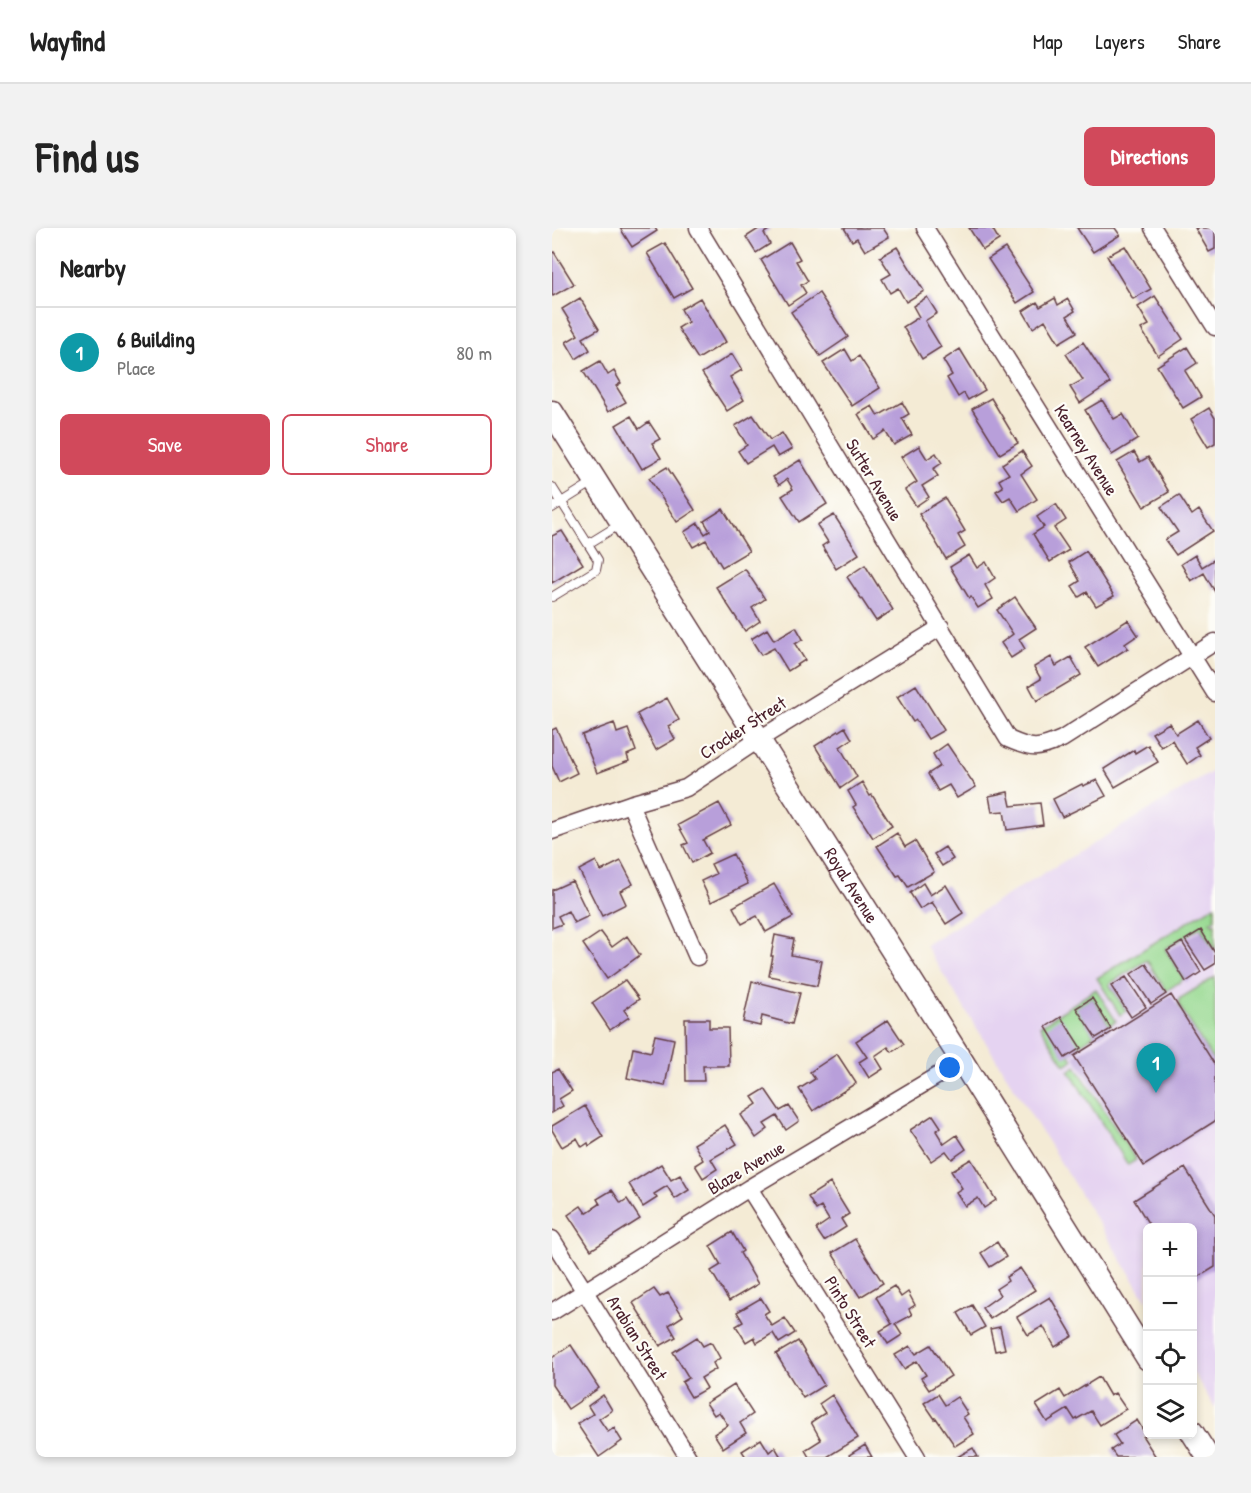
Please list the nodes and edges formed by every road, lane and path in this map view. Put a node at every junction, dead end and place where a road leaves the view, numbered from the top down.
1 (698, 228) edge
2 (925, 228) edge
3 (1153, 228) edge
4 (1215, 327) edge
5 (552, 412) edge
6 (595, 481) junction
7 (552, 487) edge
8 (561, 502) junction
9 (552, 508) edge
10 (622, 523) junction
11 (588, 544) junction
12 (552, 597) edge
13 (941, 627) junction
14 (1215, 642) edge
15 (1192, 657) junction
16 (1215, 693) edge
17 (758, 740) junction
18 (630, 804) junction
19 (552, 831) edge
20 (697, 957) dead end
21 (962, 1061) junction
22 (749, 1188) junction
23 (552, 1239) edge
24 (585, 1292) junction
25 (552, 1312) edge
26 (1143, 1351) edge
27 (1196, 1439) edge
28 (688, 1457) edge
29 (917, 1457) edge
30 (1208, 1457) edge

1 - 13 street, Sutter Avenue
2 - 15 street, Kearney Avenue
3 - 4 street
5 - 6 main road, Royal Avenue
6 - 8 lane
6 - 10 main road, Royal Avenue
7 - 8 lane
8 - 9 lane
8 - 11 lane
10 - 11 lane
10 - 17 main road, Royal Avenue
11 - 12 lane
13 - 15 street, Sutter Avenue
13 - 17 street, Crocker Street
14 - 15 street
15 - 16 street, Kearney Avenue
17 - 18 street, Crocker Street
17 - 21 main road, Royal Avenue
18 - 19 street, Crocker Street
18 - 20 street
21 - 22 street, Blaze Avenue
21 - 26 main road, Royal Avenue
22 - 24 street, Blaze Avenue
22 - 29 street, Pinto Street
23 - 24 street, Arabian Street
24 - 25 street, Blaze Avenue
24 - 28 street, Arabian Street
27 - 30 main road

